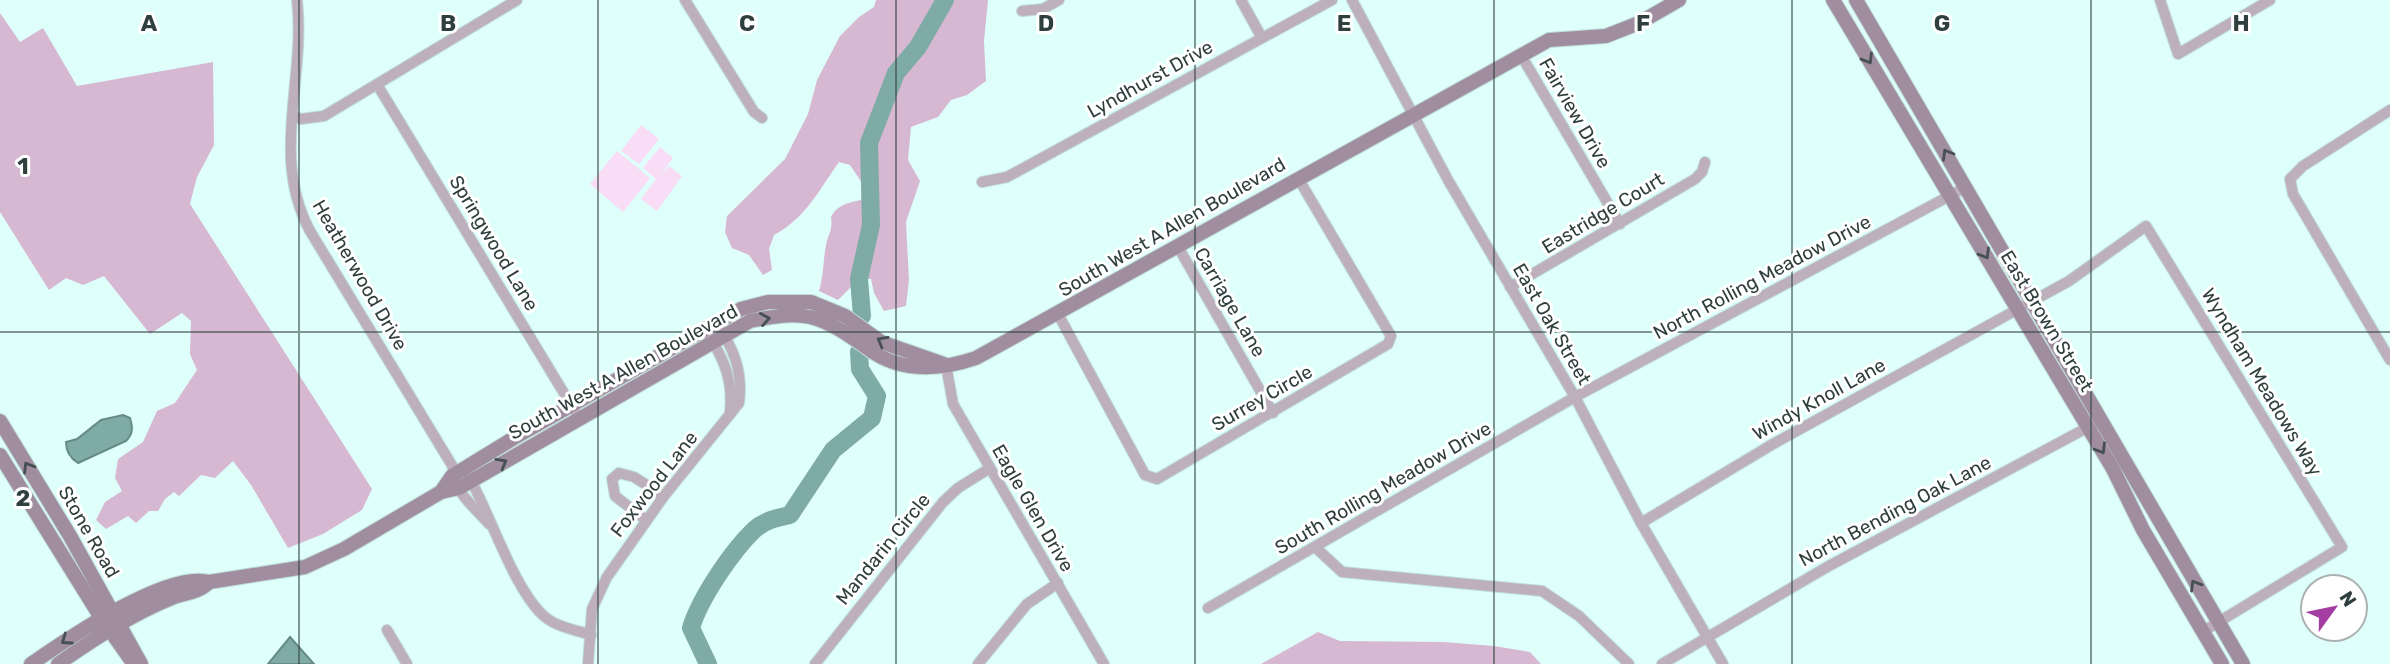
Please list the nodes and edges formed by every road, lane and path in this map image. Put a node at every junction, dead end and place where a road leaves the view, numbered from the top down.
1 (297, 0) edge
2 (516, 0) edge
3 (685, 0) edge
4 (1059, 0) edge
5 (1241, 0) edge
6 (1332, 0) edge
7 (1352, 0) edge
8 (1679, 0) edge
9 (1833, 0) edge
10 (1856, 0) edge
11 (2160, 0) edge
12 (2270, 0) edge
13 (1022, 10) dead end
14 (1262, 38) junction
15 (1521, 55) junction
16 (378, 86) junction
17 (2390, 110) edge
18 (1413, 114) junction
19 (292, 116) junction
20 (762, 118) dead end
21 (1705, 162) dead end
22 (1298, 178) junction
23 (982, 183) dead end
24 (1966, 187) junction
25 (1950, 196) junction
26 (1620, 224) junction
27 (1177, 246) junction
28 (1510, 287) junction
29 (2032, 301) junction
30 (2017, 309) junction
31 (1058, 314) junction
32 (715, 332) junction
33 (2390, 360) edge
34 (946, 365) junction
35 (1575, 397) junction
36 (571, 405) junction
37 (1273, 413) junction
38 (579, 418) junction
39 (0, 421) edge
40 (2094, 423) junction
41 (0, 455) edge
42 (990, 468) junction
43 (460, 476) junction
44 (44, 492) junction
45 (664, 496) junction
46 (29, 501) junction
47 (646, 520) junction
48 (1641, 523) junction
49 (1315, 547) junction
50 (1058, 583) junction
51 (1208, 608) dead end
52 (110, 620) junction
53 (2218, 623) junction
54 (387, 630) dead end
55 (2202, 632) junction
56 (591, 635) junction
57 (1707, 636) junction
58 (31, 664) edge
59 (58, 664) edge
60 (134, 664) edge
61 (141, 664) edge
62 (407, 664) edge
63 (588, 664) edge
64 (815, 664) edge
65 (978, 664) edge
66 (1104, 664) edge
67 (1629, 664) edge
68 (1662, 664) edge
69 (1723, 664) edge
70 (2222, 664) edge
71 (2243, 664) edge

1 - 19 street, Heatherwood Drive
2 - 16 street
3 - 20 street
4 - 13 street
5 - 14 street
6 - 14 street, Lyndhurst Drive
7 - 18 street, East Oak Street
8 - 15 main road, South West A Allen Boulevard
9 -> 25 main road, East Brown Street
24 -> 10 main road, East Brown Street
11 - 12 street
14 - 23 street, Lyndhurst Drive
15 - 18 main road, South West A Allen Boulevard
15 - 26 street, Fairview Drive
16 - 19 street
16 - 36 street, Springwood Lane
17 - 33 street
18 - 22 main road, South West A Allen Boulevard
18 - 28 street, East Oak Street
19 - 43 street, Heatherwood Drive
21 - 26 street, Eastridge Court
22 - 27 main road, South West A Allen Boulevard
22 - 37 street, Surrey Circle
24 - 25 street, North Rolling Meadow Drive
24 - 29 main road, East Brown Street
25 -> 30 main road, East Brown Street
25 - 35 street, North Rolling Meadow Drive
26 - 28 street, Eastridge Court
27 - 31 main road, South West A Allen Boulevard
27 - 37 street, Carriage Lane
28 - 35 street, East Oak Street
29 - 30 street, Wyndham Meadows Way
29 - 40 main road, East Brown Street
29 - 53 street, Wyndham Meadows Way
30 - 40 main road, East Brown Street
30 - 48 street, Windy Knoll Lane
31 - 34 main road, South West A Allen Boulevard
31 - 37 street, Surrey Circle
32 - 34 main road, South West A Allen Boulevard
32 - 36 main road
32 - 38 main road, South West A Allen Boulevard
32 - 45 street, Foxwood Lane
34 - 42 street, Eagle Glen Drive
35 - 48 street, East Oak Street
35 - 49 street, South Rolling Meadow Drive
36 - 38 street, Springwood Lane
36 - 43 main road
43 -> 38 main road, South West A Allen Boulevard
44 -> 39 main road, Stone Road
53 -> 40 main road, East Brown Street
40 -> 55 main road, East Brown Street
40 - 57 street, North Bending Oak Lane
41 - 46 main road, Stone Road
42 - 50 street, Eagle Glen Drive
42 - 64 street, Mandarin Circle
43 - 52 main road
43 - 56 street, Heatherwood Drive
44 - 46 main road
44 - 52 main road, Stone Road
45 - 47 street, Foxwood Lane
45 - 47 street
46 - 52 main road, Stone Road
47 - 56 street, Foxwood Lane
48 - 57 street, East Oak Street
49 - 51 street, South Rolling Meadow Drive
49 - 67 street
50 - 65 street
50 - 66 street, Eagle Glen Drive
52 -> 58 main road
52 - 59 main road
52 - 60 main road, Stone Road
52 - 61 main road, Stone Road
53 - 55 street, Wyndham Meadows Way
53 - 71 main road, East Brown Street
54 - 62 street
55 - 70 main road, East Brown Street
56 - 63 street, Foxwood Lane
57 - 68 street, North Bending Oak Lane
57 - 69 street, East Oak Street

